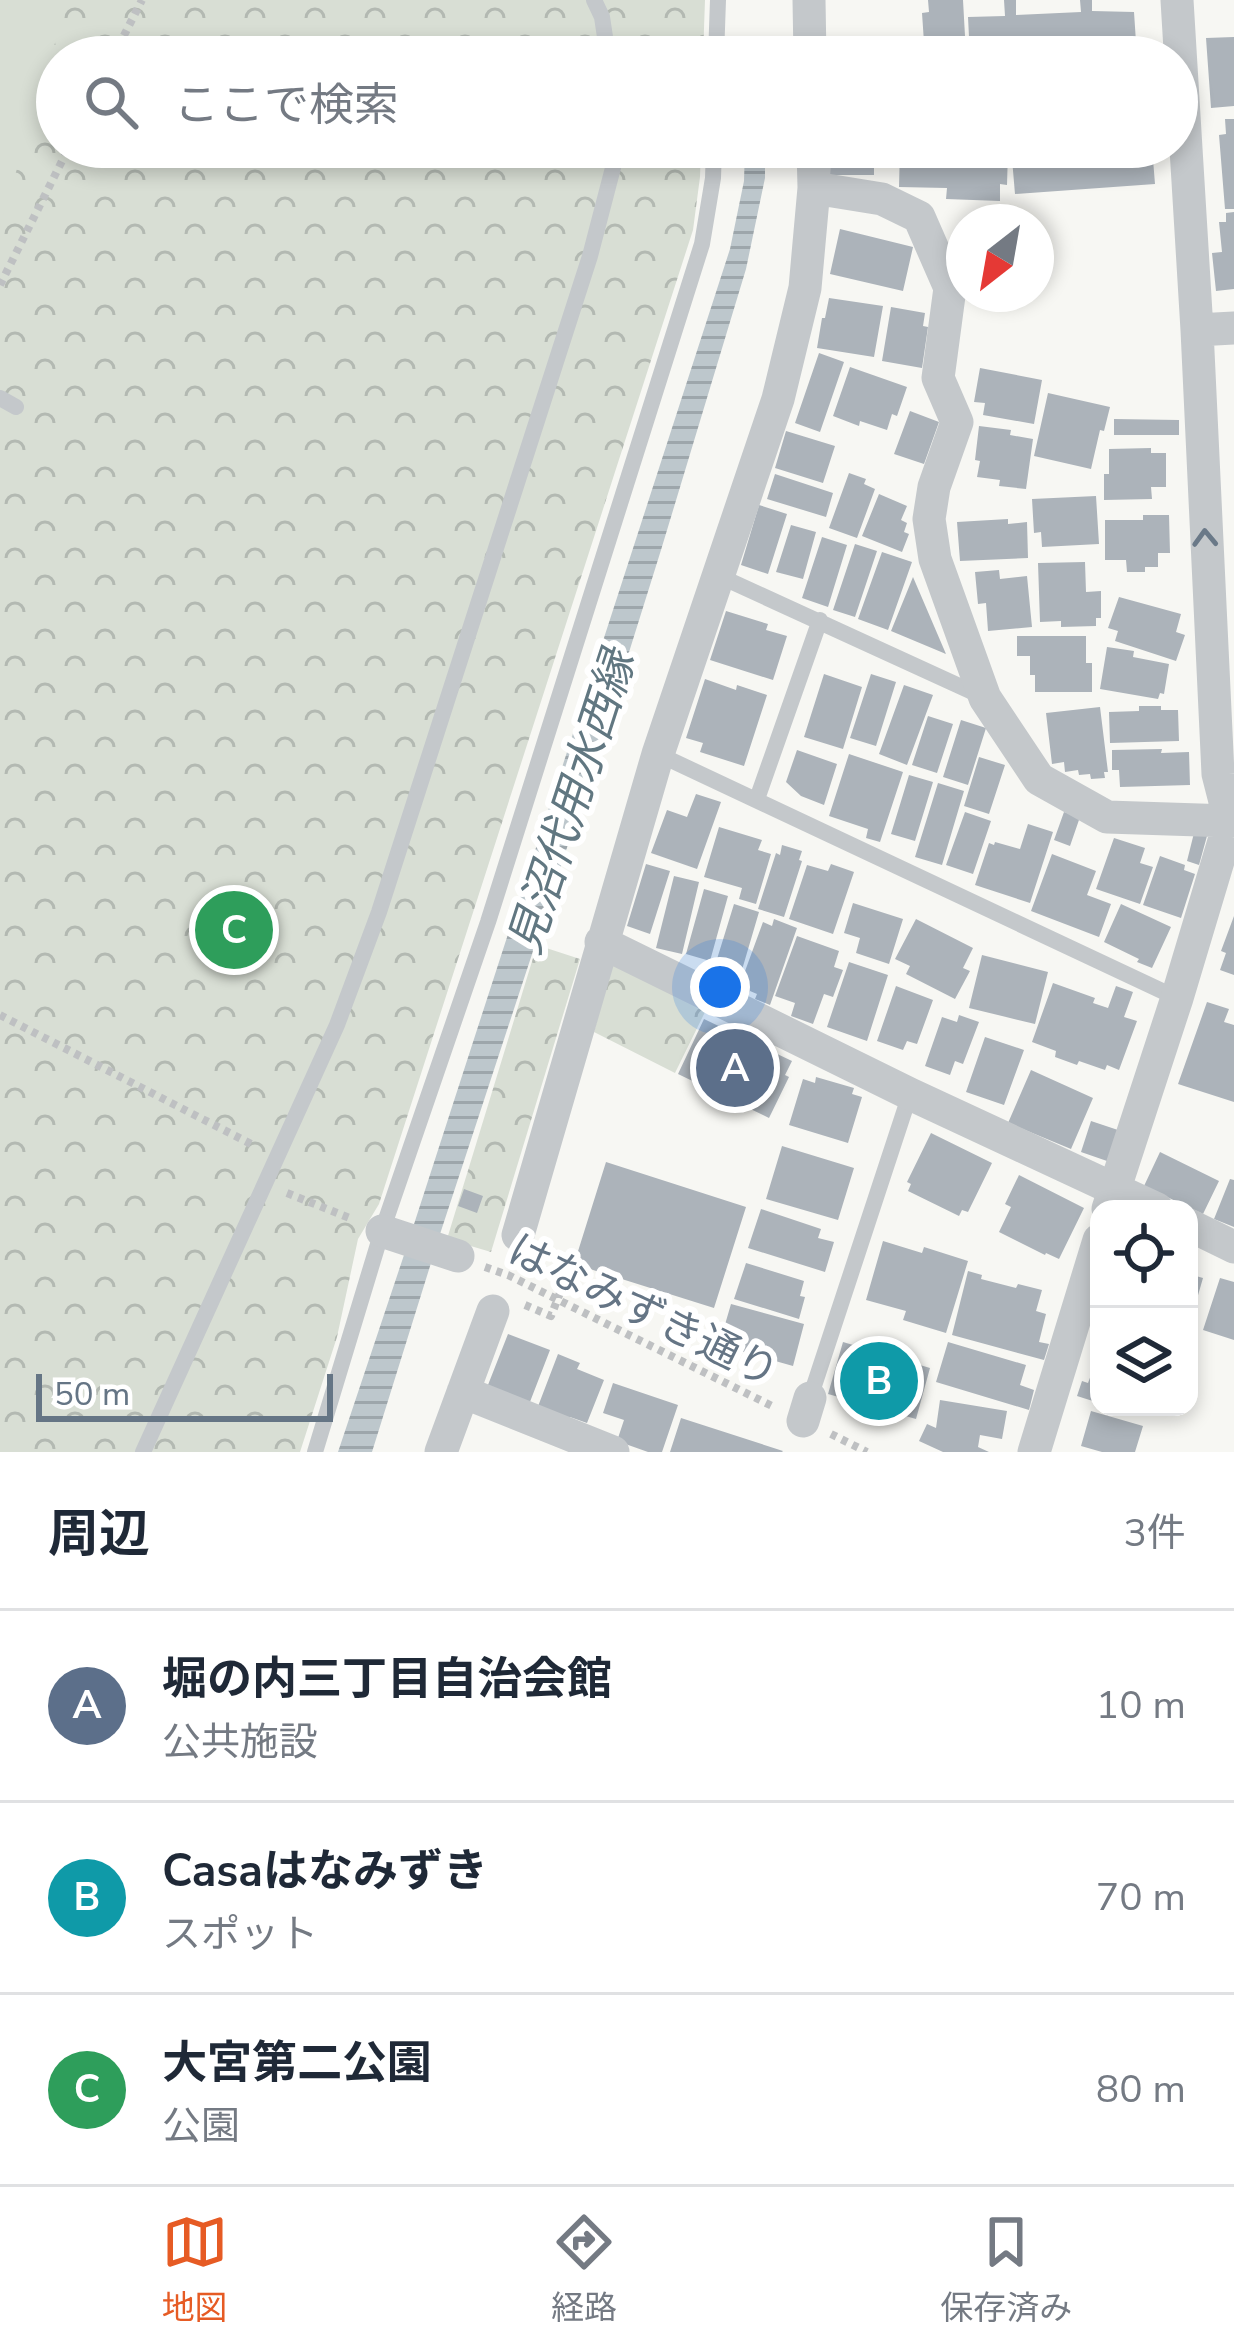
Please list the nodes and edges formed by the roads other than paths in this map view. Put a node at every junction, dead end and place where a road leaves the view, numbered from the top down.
1 (594, 0) edge
2 (718, 0) edge
3 (809, 0) edge
4 (1177, 0) edge
5 (605, 36) edge
6 (717, 36) edge
7 (810, 36) edge
8 (1179, 36) edge
9 (613, 168) edge
10 (713, 168) edge
11 (814, 168) edge
12 (1187, 168) edge
13 (814, 188) junction
14 (1234, 328) edge
15 (1197, 330) junction
16 (717, 575) junction
17 (1221, 596) edge
18 (820, 620) junction
19 (986, 698) junction
20 (658, 754) junction
21 (1226, 775) edge
22 (757, 799) junction
23 (1230, 821) junction
24 (602, 942) junction
25 (1177, 998) junction
26 (910, 1094) junction
27 (1112, 1199) edge
28 (1198, 1229) edge
29 (387, 1233) junction
30 (518, 1235) dead end
31 (1234, 1246) edge
32 (458, 1256) road end
33 (1090, 1269) edge
34 (493, 1311) dead end
35 (463, 1392) junction
36 (806, 1409) road end
37 (143, 1452) edge
38 (315, 1452) edge
39 (441, 1452) edge
40 (613, 1452) edge
41 (1034, 1452) edge

1 - 5 lane
2 - 6 lane
3 - 7 street
4 - 8 street
9 - 37 lane
10 - 29 lane
11 - 13 street
12 - 15 street
13 - 16 street
13 - 19 street
14 - 15 street
17 -> 15 street
16 - 18 lane
16 - 20 street
17 - 21 street
18 - 19 lane
18 - 22 lane
19 - 23 street
20 - 22 lane
20 - 24 street
21 - 23 street
22 - 25 lane
23 - 25 street
24 - 26 street
24 - 30 street
25 - 27 street
26 - 27 street
26 - 36 lane
28 - 31 street
29 - 32 street
29 - 38 lane
33 - 41 street
34 - 35 street
35 - 39 street
35 - 40 street

